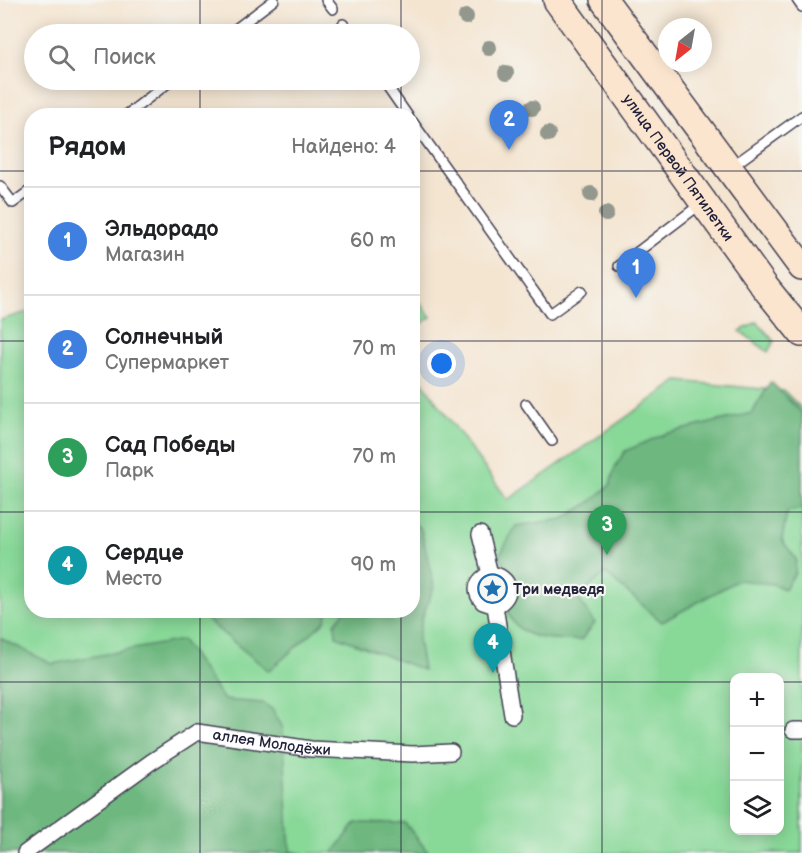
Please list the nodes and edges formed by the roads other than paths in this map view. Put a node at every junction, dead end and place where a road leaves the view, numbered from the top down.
1 (274, 0) edge
2 (326, 0) edge
3 (557, 0) edge
4 (604, 0) edge
5 (797, 0) edge
6 (802, 7) edge
7 (333, 9) dead end
8 (242, 24) edge
9 (159, 90) edge
10 (390, 90) edge
11 (135, 108) edge
12 (402, 108) edge
13 (802, 116) edge
14 (420, 133) edge
15 (730, 168) junction
16 (0, 186) edge
17 (24, 195) edge
18 (704, 202) junction
19 (619, 267) dead end
20 (802, 267) edge
21 (582, 291) dead end
22 (802, 333) edge
23 (526, 404) dead end
24 (552, 441) dead end
25 (480, 534) dead end
26 (490, 574) junction
27 (495, 606) junction
28 (512, 715) dead end
29 (451, 752) dead end
30 (25, 853) edge

1 - 8 lane
2 - 7 lane
3 - 18 main road, улица Первой Пятилетки
4 - 15 main road
5 - 6 lane
9 - 11 lane
10 - 12 lane
13 - 15 lane
14 - 21 lane
15 - 20 main road
16 - 17 lane
18 - 19 lane
18 - 22 main road, улица Первой Пятилетки
23 - 24 lane
25 - 26 street
26 - 27 street
26 - 27 street
27 - 28 street
29 - 30 street, аллея Молодёжи

